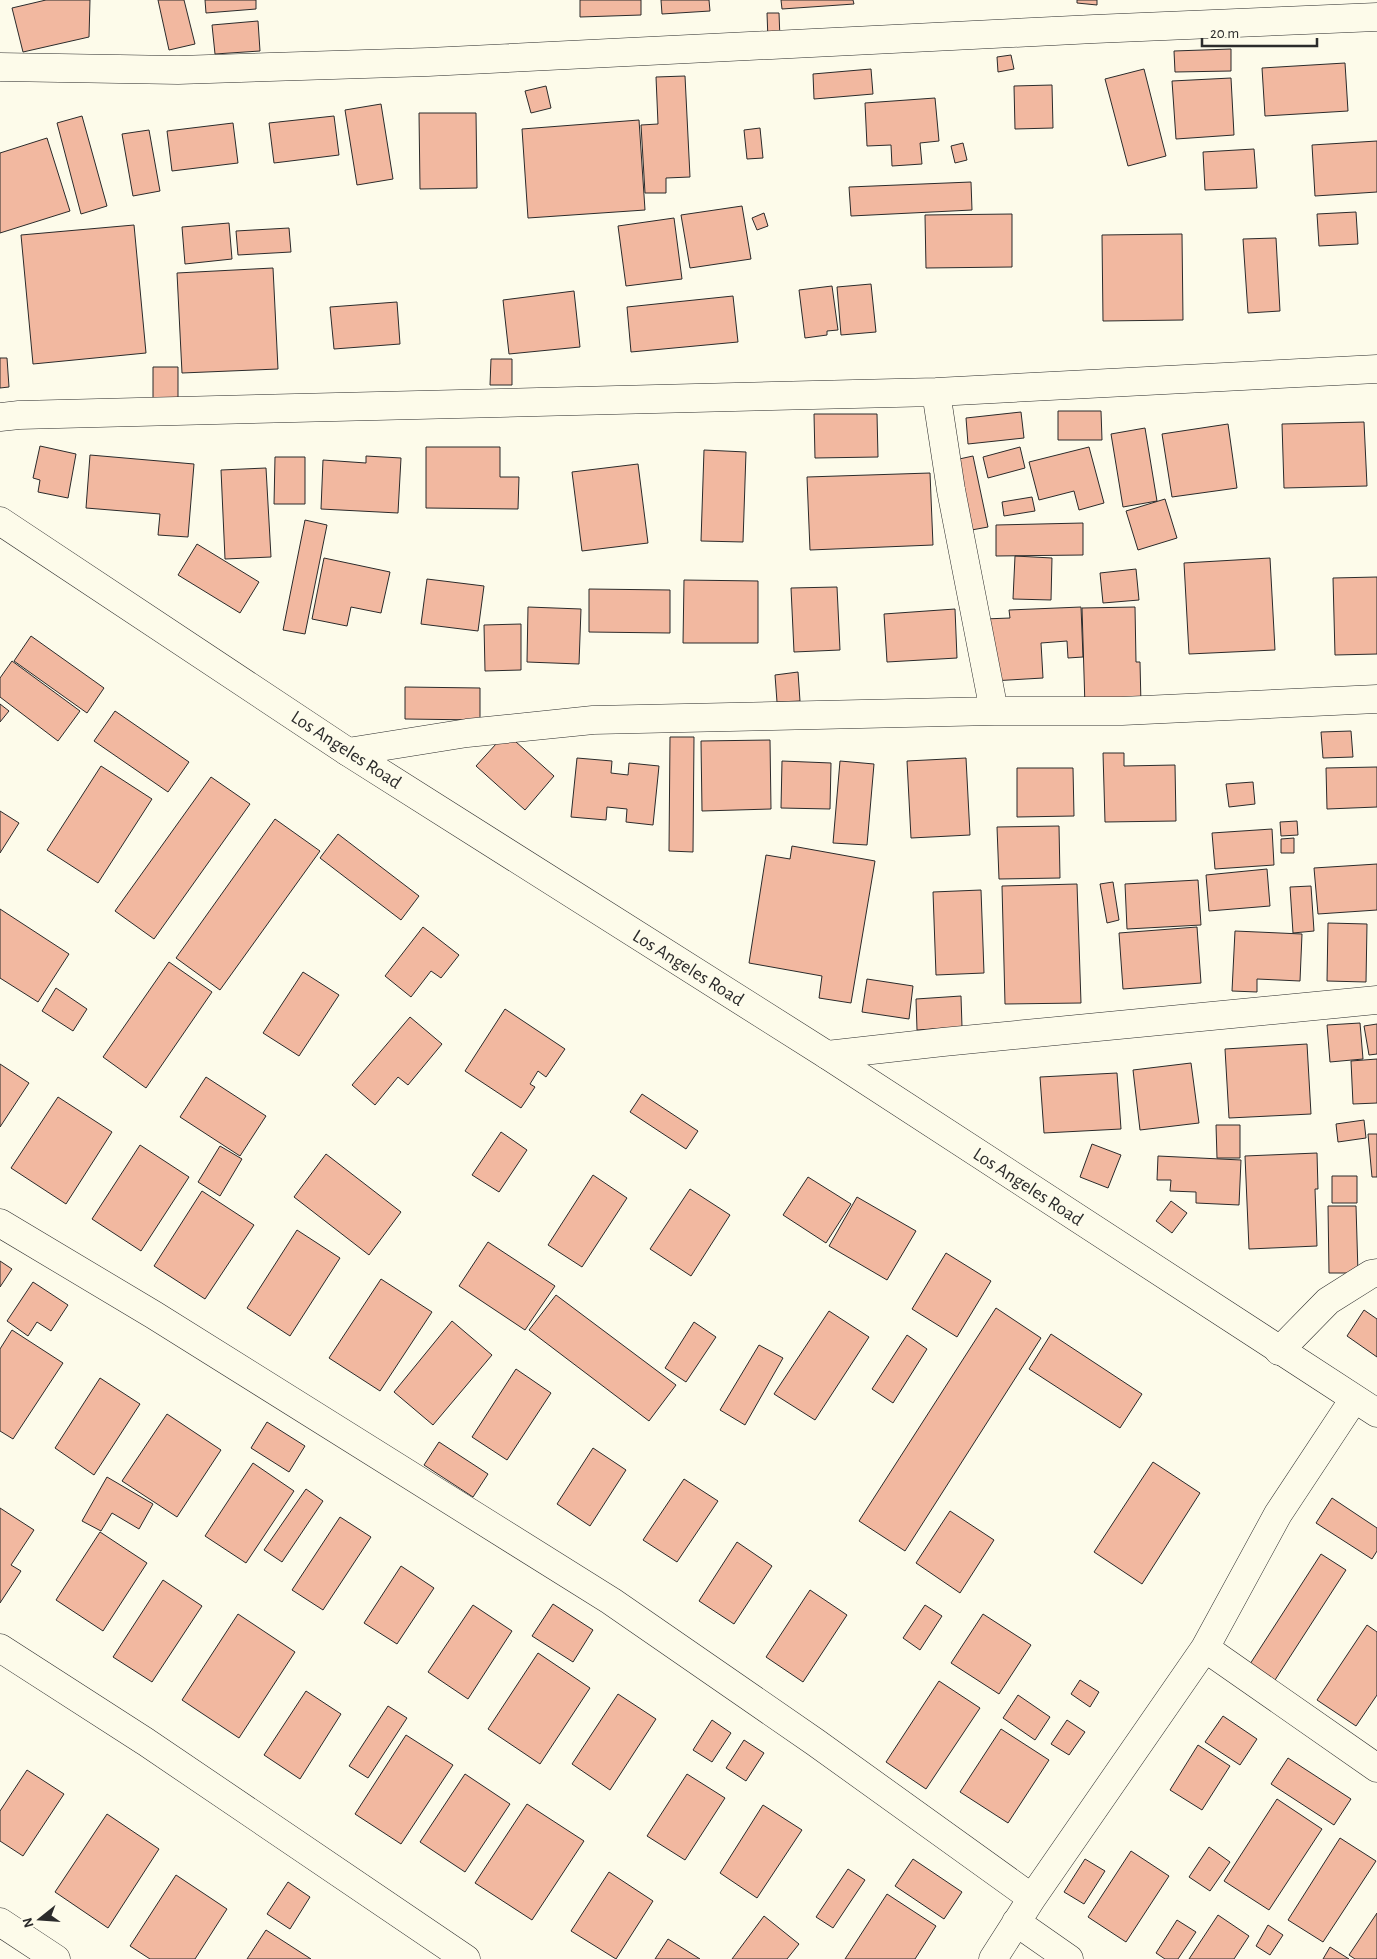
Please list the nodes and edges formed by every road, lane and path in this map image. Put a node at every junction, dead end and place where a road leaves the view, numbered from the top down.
1 (1377, 17) edge
2 (0, 67) edge
3 (1377, 369) edge
4 (936, 392) junction
5 (0, 417) edge
6 (0, 520) edge
7 (1377, 699) edge
8 (994, 712) junction
9 (348, 752) junction
10 (1377, 1000) edge
11 (827, 1055) junction
12 (0, 1223) edge
13 (1377, 1273) edge
14 (1279, 1351) junction
15 (1354, 1399) junction
16 (1377, 1413) edge
17 (0, 1648) edge
18 (1204, 1648) junction
19 (1377, 1768) edge
20 (1032, 1898) junction
21 (0, 1922) edge
22 (1016, 1922) junction
23 (56, 1959) edge
24 (466, 1959) edge
25 (993, 1959) edge
26 (1069, 1959) edge

1 - 2 street
3 - 4 street
4 - 5 street
4 - 8 street
6 - 9 street, Los Angeles Road
7 - 8 street
8 - 9 street
9 - 11 street, Los Angeles Road
10 - 11 street
11 - 14 street, Los Angeles Road
12 - 20 street
13 - 14 street
14 - 15 street, Los Angeles Road
15 - 16 street, Los Angeles Road
15 - 18 street
17 - 24 street
18 - 19 street
18 - 20 street
20 - 22 street
21 - 23 street
22 - 25 street
22 - 26 street

